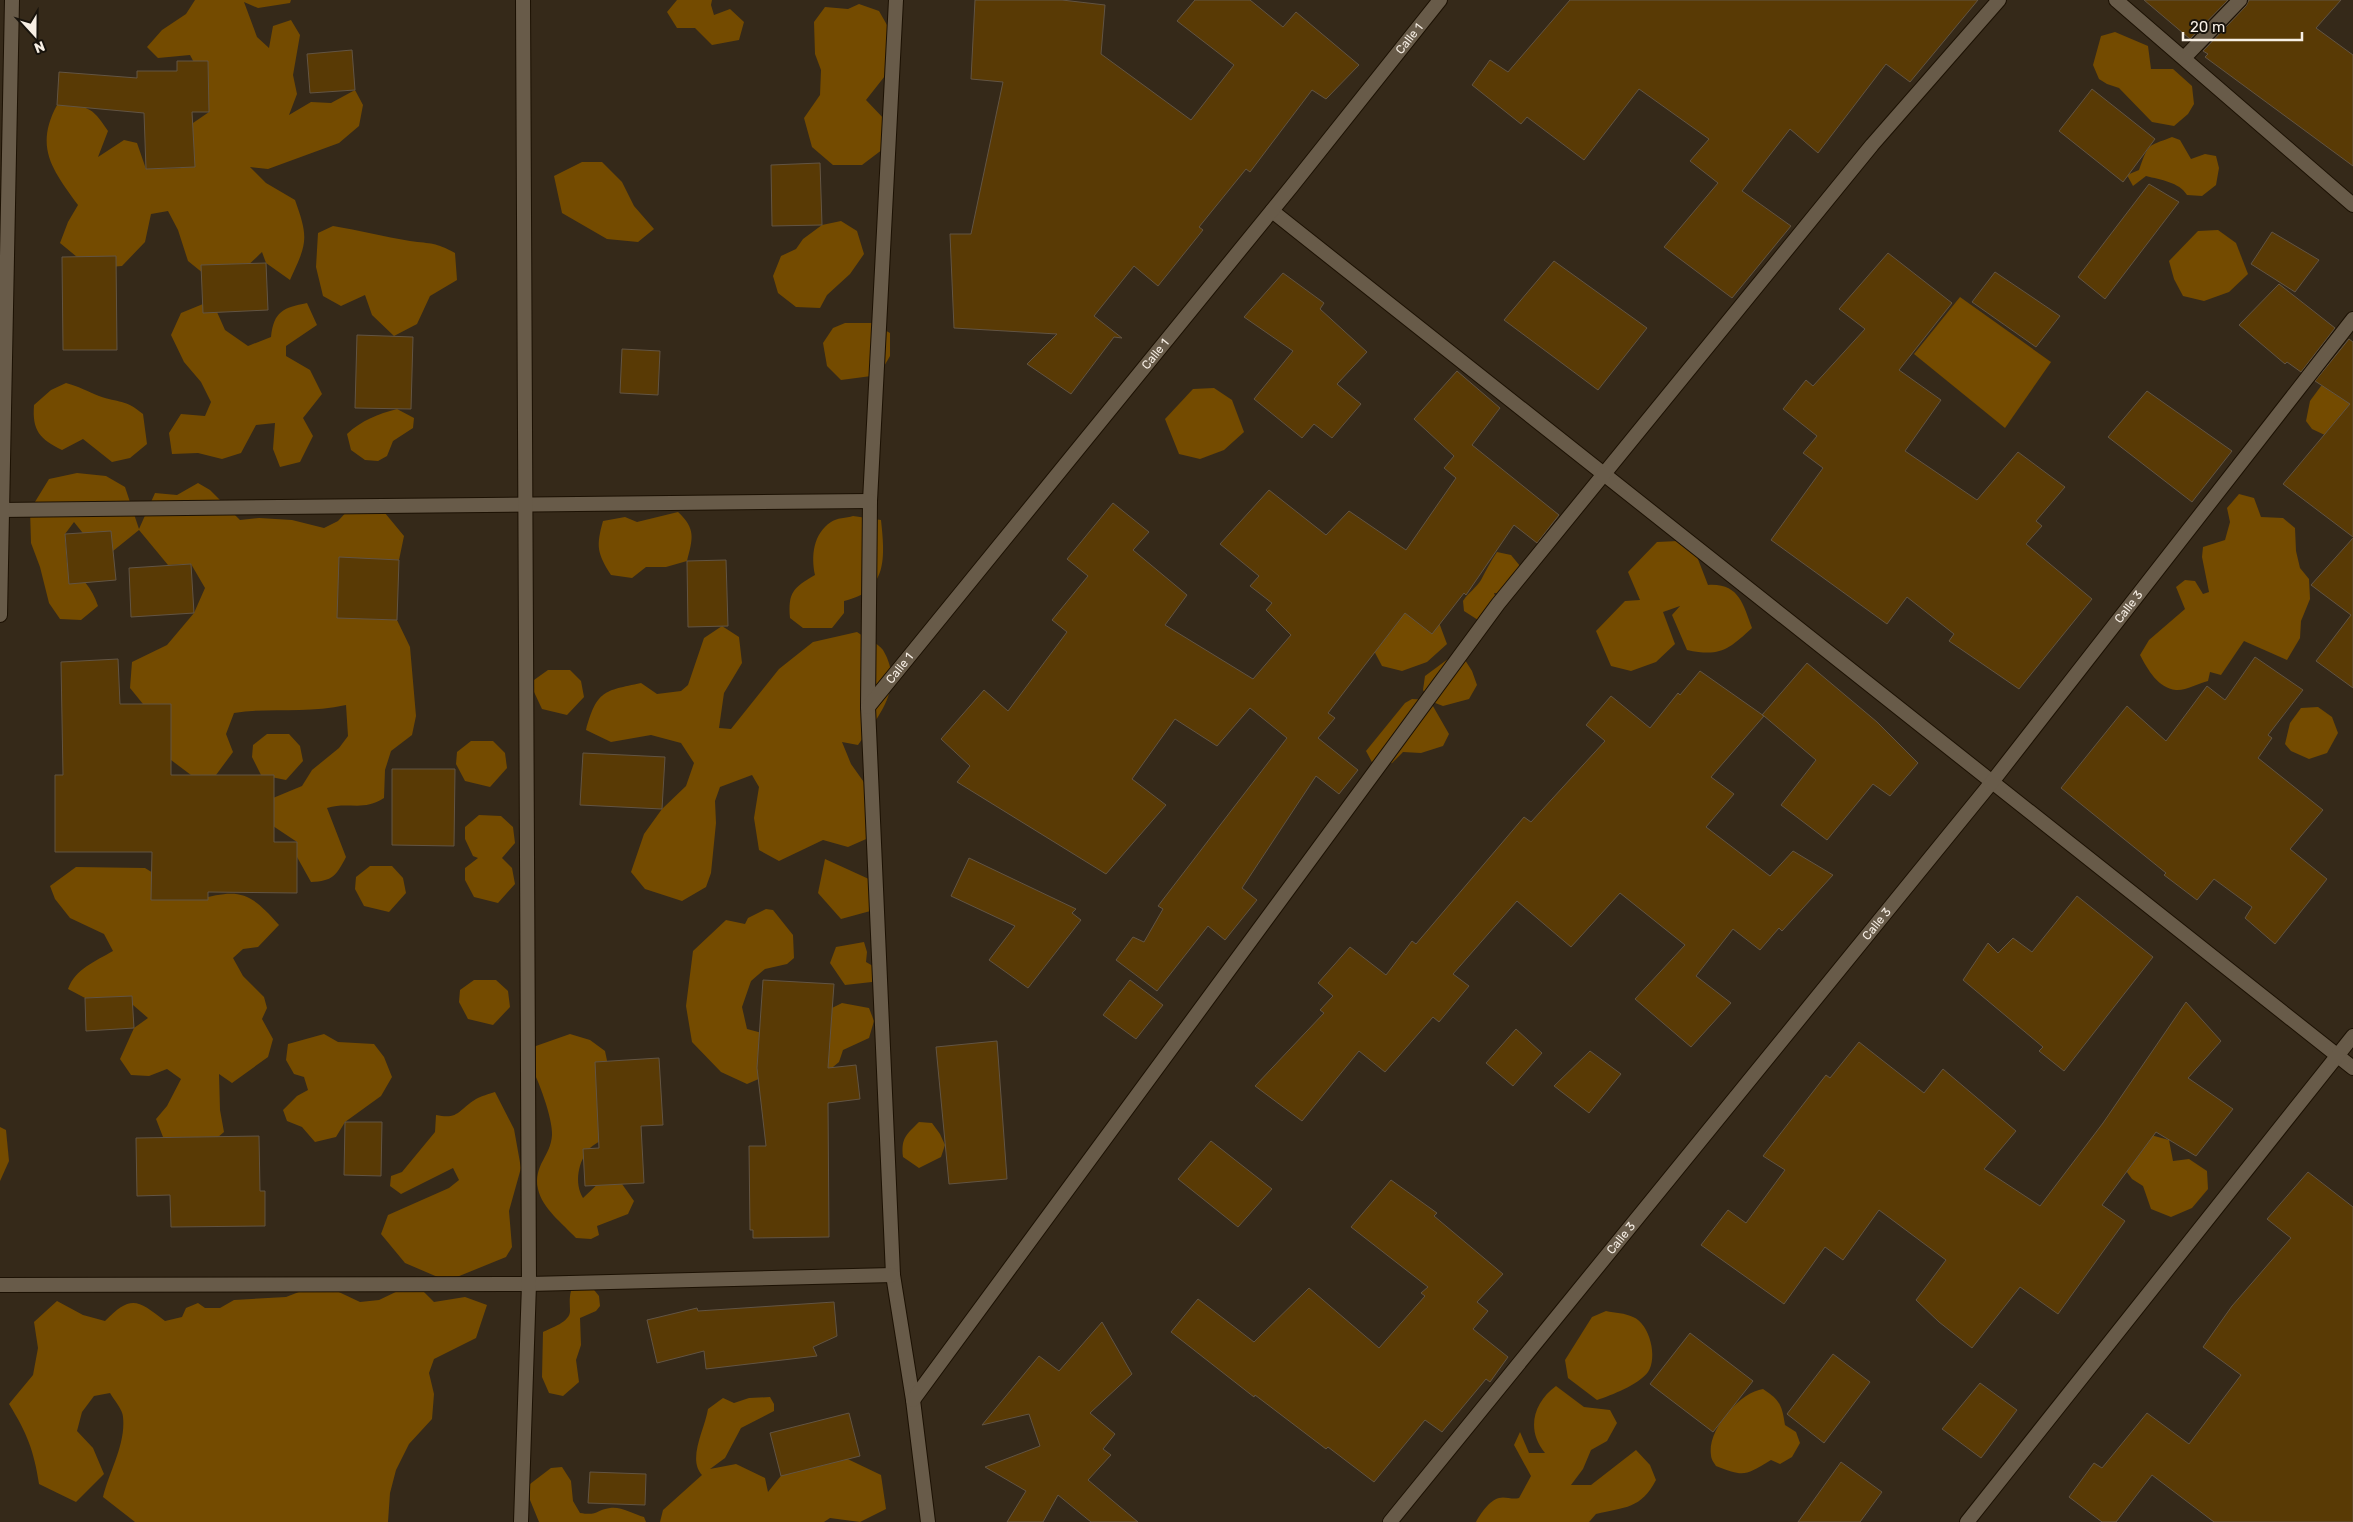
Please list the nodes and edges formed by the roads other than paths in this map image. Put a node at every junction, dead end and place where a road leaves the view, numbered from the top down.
1 (12, 0) edge
2 (523, 0) edge
3 (896, 0) edge
4 (1440, 0) edge
5 (1999, 0) edge
6 (2116, 0) edge
7 (2240, 0) edge
8 (2184, 58) junction
9 (2353, 205) edge
10 (1272, 211) junction
11 (2353, 319) edge
12 (1604, 474) junction
13 (870, 501) junction
14 (524, 505) junction
15 (0, 510) edge
16 (0, 615) edge
17 (868, 707) junction
18 (1992, 782) junction
19 (2353, 1036) edge
20 (2337, 1055) junction
21 (2353, 1068) edge
22 (893, 1275) junction
23 (528, 1284) junction
24 (0, 1285) edge
25 (913, 1400) junction
26 (521, 1522) edge
27 (928, 1522) edge
28 (1390, 1522) edge
29 (1967, 1522) edge

1 - 15 street
2 - 14 street
3 - 13 street
4 - 10 street, Calle 1
5 - 12 street
6 - 8 street
7 - 8 street
8 - 9 street
10 - 12 street
10 - 17 street, Calle 1
11 - 18 street, Calle 3
12 - 18 street
12 - 25 street
13 - 14 street
13 - 17 street
14 - 15 street
14 - 23 street
15 - 16 street
17 - 22 street
18 - 20 street
18 - 28 street, Calle 3
19 - 20 street
20 - 21 street
20 - 29 street
22 - 23 street
22 - 25 street
23 - 24 street
23 - 26 street
25 - 27 street

